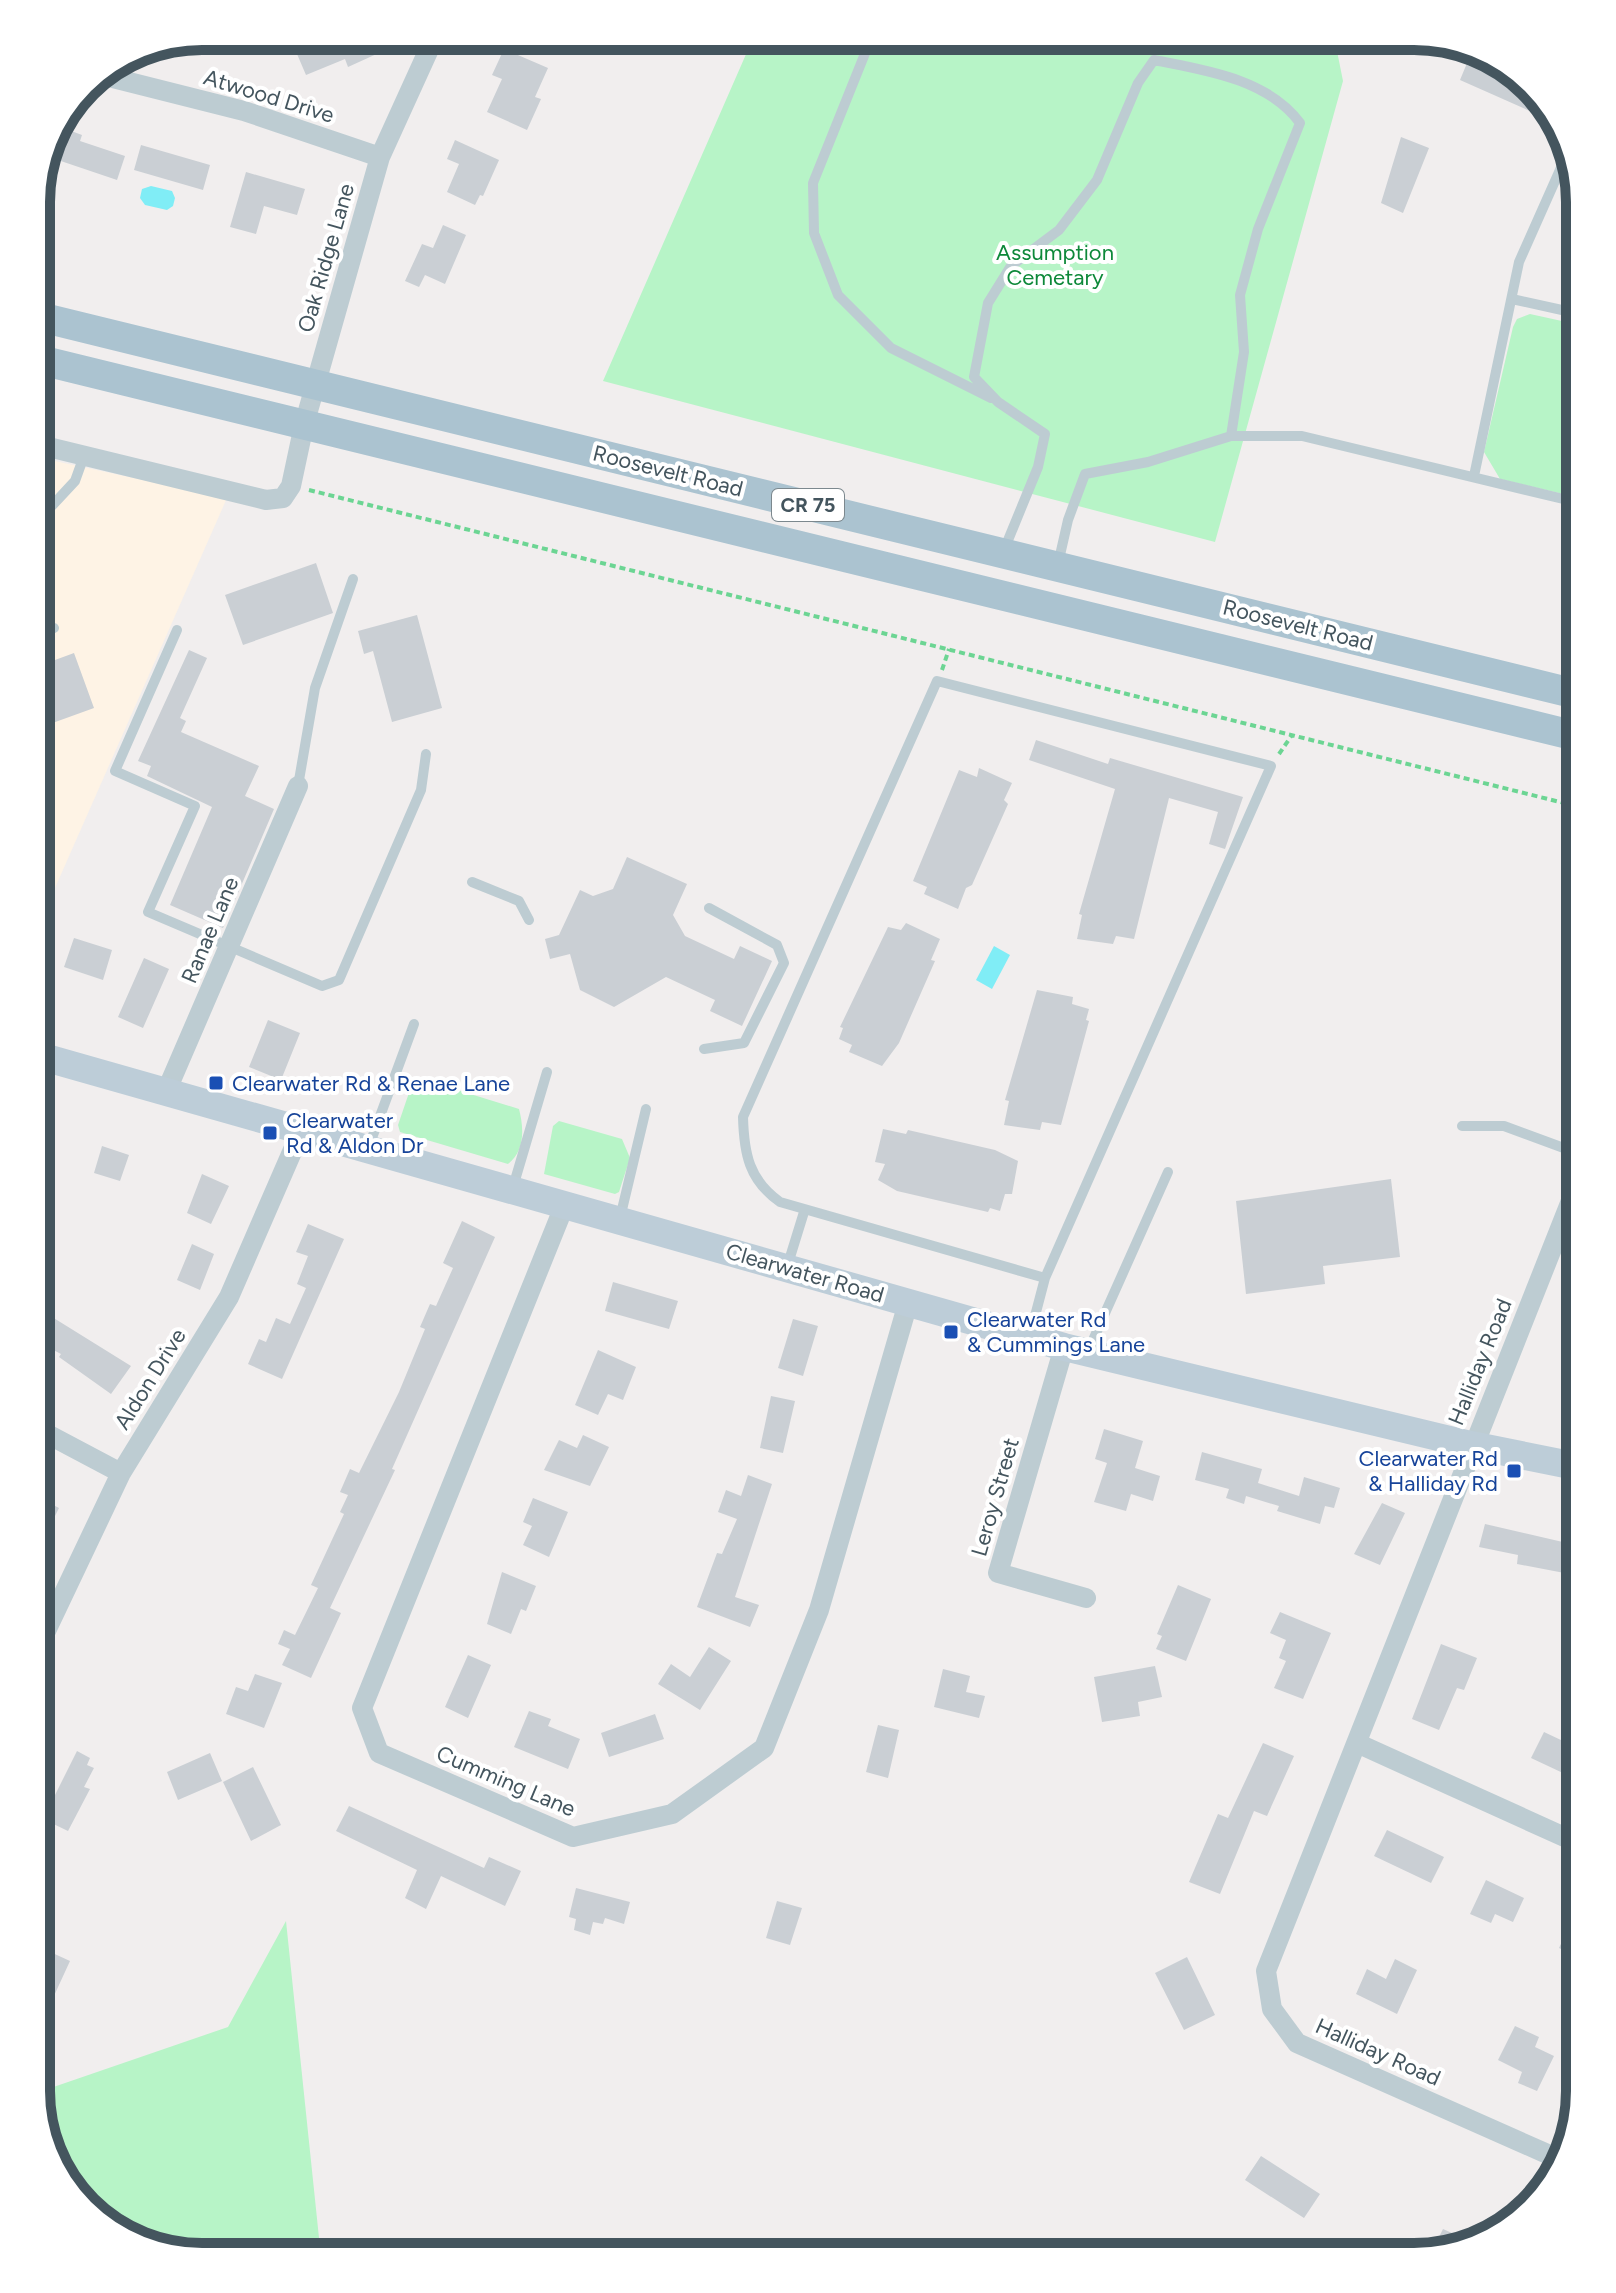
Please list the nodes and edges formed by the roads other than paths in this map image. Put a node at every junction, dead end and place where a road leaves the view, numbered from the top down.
1 (429, 50) edge
2 (866, 50) edge
3 (114, 78) edge
4 (380, 157) junction
5 (1562, 166) edge
6 (1512, 299) junction
7 (1566, 311) edge
8 (50, 319) edge
9 (50, 362) edge
10 (315, 384) junction
11 (998, 402) junction
12 (304, 425) junction
13 (1231, 436) junction
14 (50, 448) edge
15 (84, 456) junction
16 (1474, 476) junction
17 (1566, 499) edge
18 (50, 508) edge
19 (1003, 553) junction
20 (1057, 566) junction
21 (353, 579) dead end
22 (54, 628) dead end
23 (50, 629) edge
24 (177, 630) dead end
25 (1566, 692) edge
26 (1566, 734) edge
27 (426, 754) dead end
28 (298, 786) joint
29 (472, 882) dead end
30 (709, 908) dead end
31 (529, 920) dead end
32 (229, 947) junction
33 (414, 1024) dead end
34 (704, 1049) dead end
35 (50, 1059) edge
36 (547, 1072) dead end
37 (166, 1092) junction
38 (646, 1109) dead end
39 (1462, 1126) dead end
40 (302, 1129) junction
41 (368, 1148) junction
42 (1566, 1149) edge
43 (1168, 1172) dead end
44 (512, 1189) junction
45 (565, 1204) junction
46 (804, 1212) junction
47 (1566, 1212) edge
48 (619, 1220) junction
49 (786, 1268) junction
50 (1045, 1278) junction
51 (908, 1303) junction
52 (1030, 1337) junction
53 (1076, 1349) junction
54 (50, 1435) edge
55 (1471, 1445) junction
56 (1566, 1464) edge
57 (121, 1473) junction
58 (1086, 1598) dead end
59 (50, 1623) edge
60 (1359, 1744) junction
61 (1566, 1838) edge
62 (1551, 2156) edge

1 - 4 street, Oak Ridge Lane
2 - 11 lane
3 - 4 street, Atwood Drive
4 - 10 street, Oak Ridge Lane
5 - 6 lane
6 - 7 lane
6 - 16 lane
8 - 10 main road, Roosevelt Road / CR 75
9 - 12 main road, Roosevelt Road / CR 75
10 - 12 street, Oak Ridge Lane
10 - 19 main road, Roosevelt Road / CR 75
11 - 13 lane
11 - 19 lane
12 - 15 street, Oak Ridge Lane
12 - 26 main road, Roosevelt Road / CR 75
13 - 16 lane
13 - 20 lane
14 - 15 street
15 - 18 lane
16 - 17 lane
19 - 20 main road, Roosevelt Road / CR 75
20 - 25 main road, Roosevelt Road / CR 75
21 - 28 lane
22 - 23 lane
24 - 32 lane
27 - 32 lane
28 - 32 street, Ranae Lane
29 - 31 lane
30 - 34 lane
32 - 37 street, Ranae Lane
33 - 41 lane
35 - 37 street, Clearwater Road
36 - 44 lane
37 - 40 street, Clearwater Road
38 - 48 lane
39 - 42 lane
40 - 41 street, Clearwater Road
40 - 57 street, Aldon Drive
41 - 44 street, Clearwater Road
43 - 53 lane
44 - 45 street, Clearwater Road
45 - 48 street, Clearwater Road
45 - 51 street, Cumming Lane
46 - 49 lane
46 - 50 lane
46 - 50 lane
47 - 55 street, Halliday Road
48 - 49 street, Clearwater Road
49 - 51 street, Clearwater Road
50 - 52 lane
51 - 52 street, Clearwater Road
52 - 53 street, Clearwater Road
53 - 55 street, Clearwater Road
53 - 58 street, Leroy Street
54 - 57 street
55 - 56 street, Clearwater Road
55 - 60 street, Halliday Road
57 - 59 street, Aldon Drive
60 - 61 street
60 - 62 street, Halliday Road

